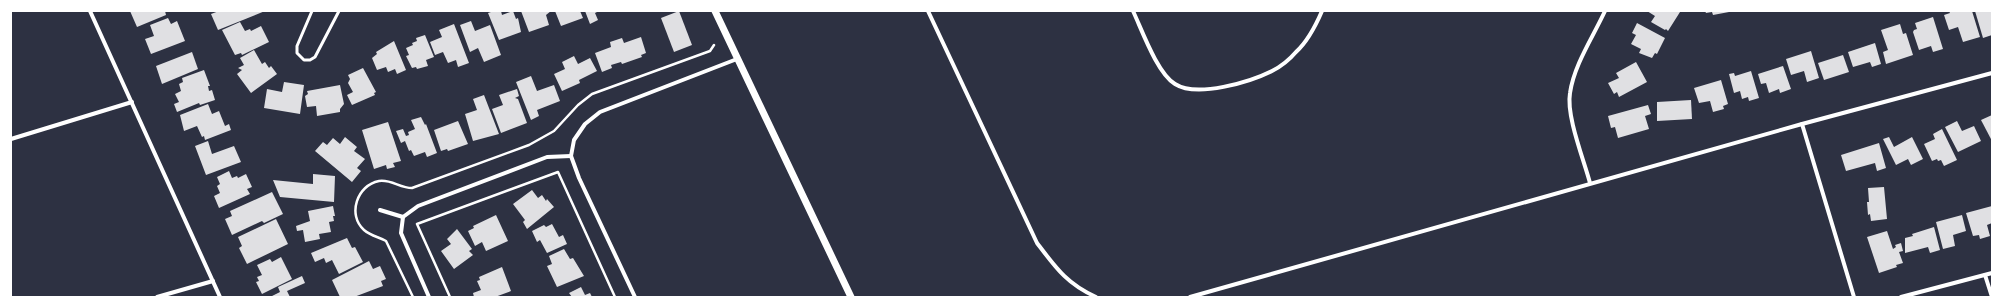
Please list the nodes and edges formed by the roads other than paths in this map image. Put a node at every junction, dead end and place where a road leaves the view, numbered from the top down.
1 (90, 11) edge
2 (312, 11) edge
3 (339, 11) edge
4 (715, 11) edge
5 (928, 11) edge
6 (1132, 11) edge
7 (1322, 11) edge
8 (1605, 11) edge
9 (738, 59) junction
10 (1992, 73) edge
11 (132, 102) junction
12 (1802, 124) junction
13 (11, 139) edge
14 (571, 156) junction
15 (1590, 183) junction
16 (380, 210) dead end
17 (403, 217) junction
18 (1992, 273) edge
19 (1985, 275) junction
20 (213, 281) junction
21 (157, 297) edge
22 (220, 297) edge
23 (430, 297) edge
24 (634, 297) edge
25 (851, 297) edge
26 (1096, 297) edge
27 (1190, 297) edge
28 (1854, 297) edge
29 (1901, 297) edge
30 (1992, 297) edge

1 - 11 street
2 - 3 lane
4 - 9 street
5 - 26 street
6 - 7 street
8 - 15 street
9 - 14 street
9 - 25 street
10 - 12 street
11 - 13 street
11 - 20 street
12 - 15 street
12 - 28 street
14 - 17 street
14 - 24 street
15 - 27 street
16 - 17 street
17 - 23 street
18 - 19 street
19 - 29 street
19 - 30 street
20 - 21 street
20 - 22 street

